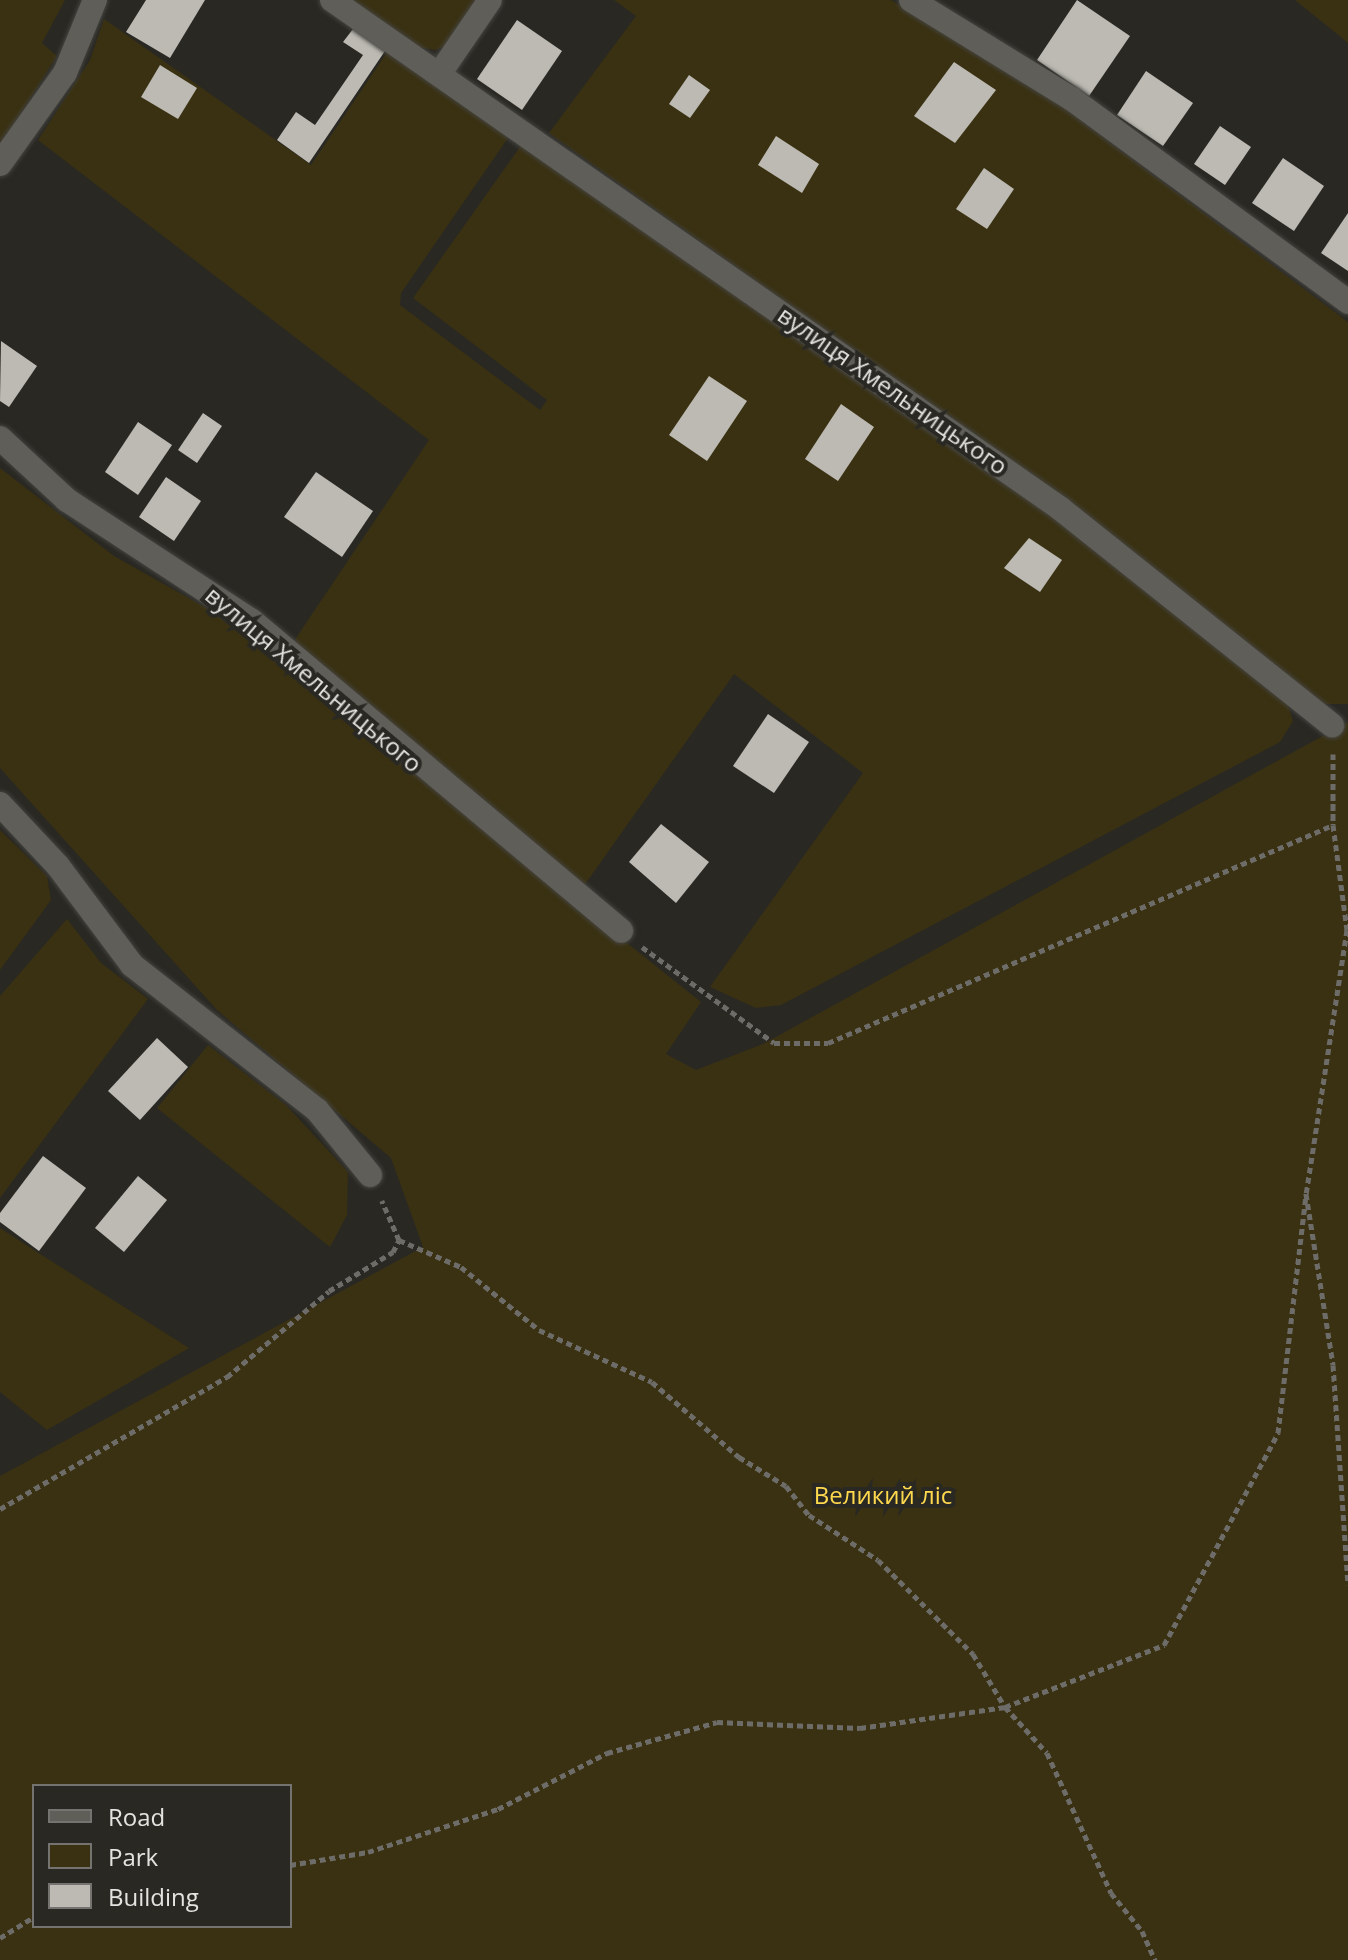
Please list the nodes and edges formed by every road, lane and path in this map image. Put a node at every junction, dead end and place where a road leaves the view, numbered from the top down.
1 (95, 0) edge
2 (332, 0) edge
3 (490, 0) edge
4 (911, 0) edge
5 (440, 73) junction
6 (0, 164) edge
7 (1348, 302) edge
8 (0, 438) edge
9 (1332, 725) joint
10 (0, 804) edge
11 (1333, 825) junction
12 (621, 931) joint
13 (370, 1175) joint
14 (1306, 1194) junction
15 (399, 1240) junction
16 (0, 1509) edge
17 (1348, 1584) edge
18 (1005, 1707) junction
19 (292, 1865) edge
20 (32, 1918) edge
21 (0, 1938) edge
22 (1155, 1960) edge

1 - 6 street
2 - 5 street, вулиця Хмельницького
3 - 5 street
4 - 7 street
5 - 9 street, вулиця Хмельницького
8 - 12 street, вулиця Хмельницького
9 - 11 path
10 - 13 street
11 - 12 path
11 - 14 path
13 - 15 path
14 - 17 path
14 - 18 path
15 - 16 path
15 - 18 path
18 - 19 path
18 - 22 path
20 - 21 path

